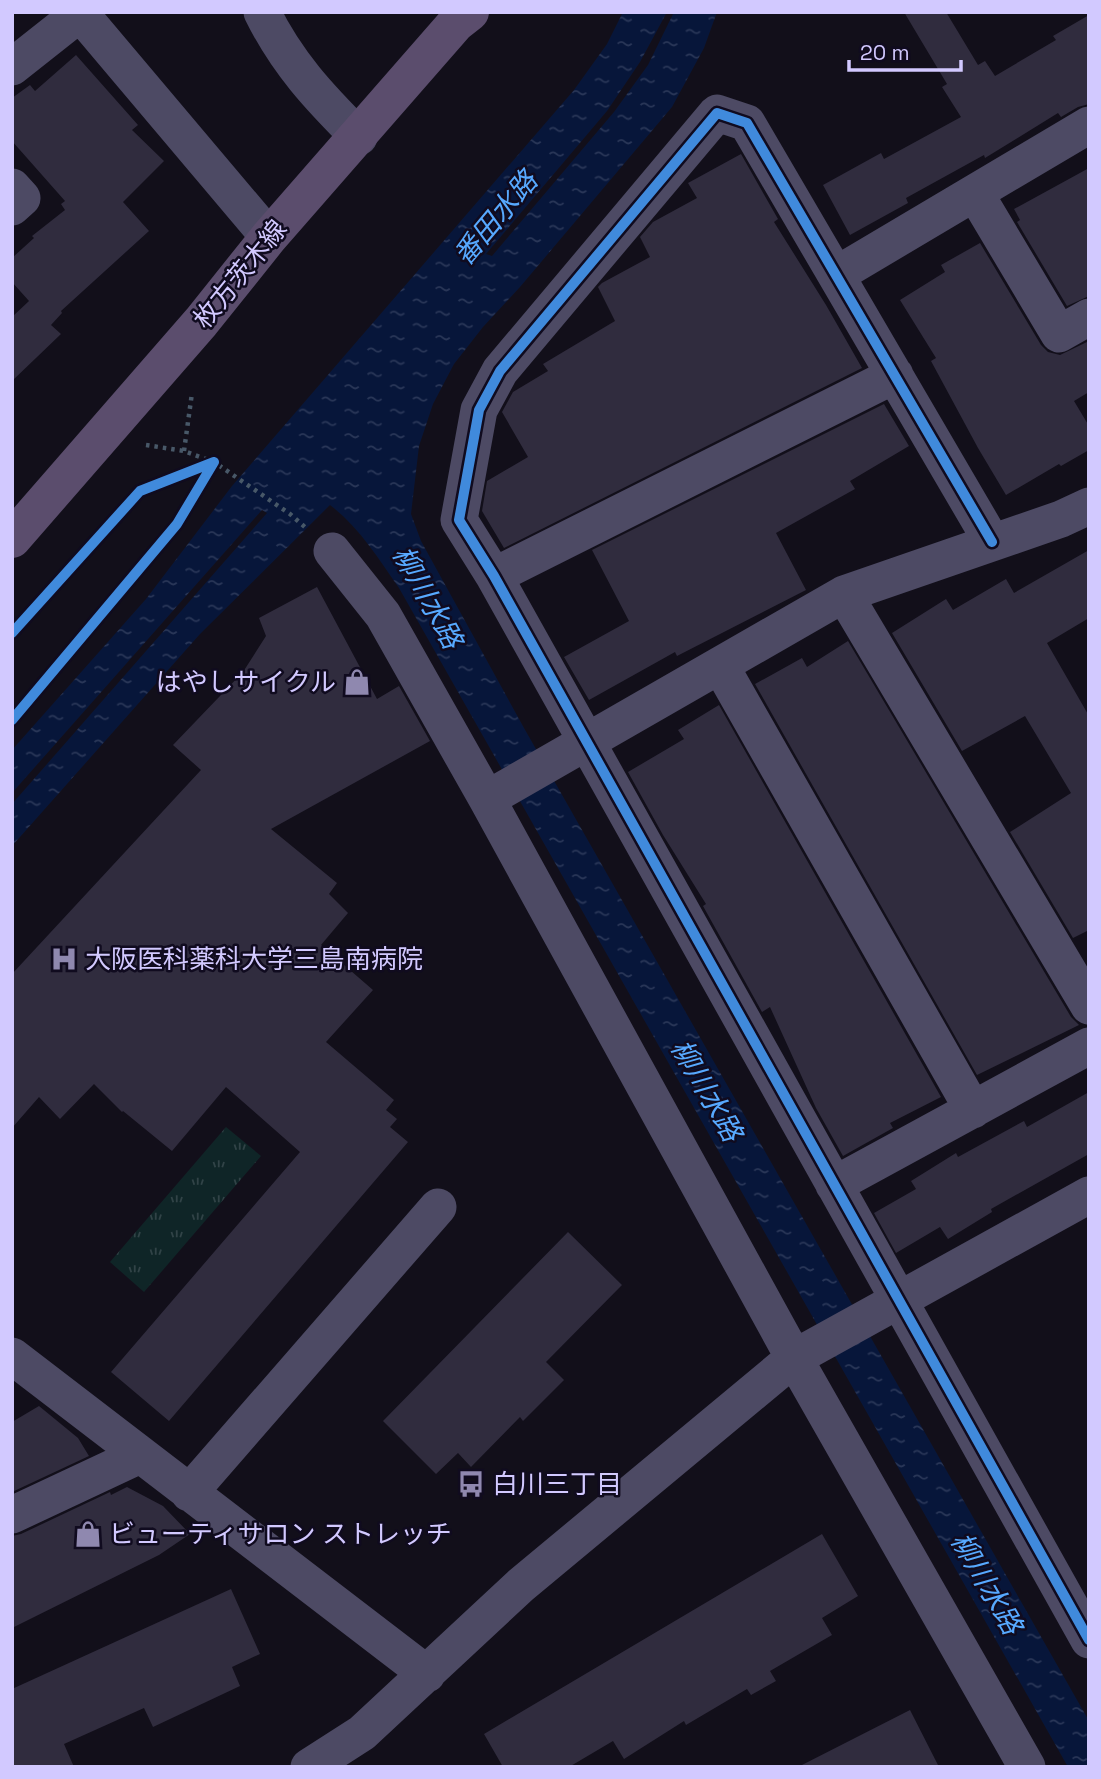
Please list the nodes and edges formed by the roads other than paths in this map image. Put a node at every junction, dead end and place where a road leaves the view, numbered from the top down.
1 (262, 12) edge
2 (470, 12) edge
3 (79, 13) edge
4 (12, 67) edge
5 (1089, 125) edge
6 (359, 137) junction
7 (12, 187) edge
8 (975, 193) junction
9 (12, 206) edge
10 (269, 237) junction
11 (836, 275) junction
12 (1089, 317) edge
13 (895, 375) junction
14 (1089, 506) edge
15 (12, 539) edge
16 (992, 542) junction
17 (332, 551) road end
18 (494, 576) junction
19 (844, 594) junction
20 (720, 666) junction
21 (577, 747) junction
22 (498, 793) junction
23 (1089, 1006) edge
24 (1089, 1046) edge
25 (973, 1110) junction
26 (834, 1185) junction
27 (1089, 1195) edge
28 (438, 1207) dead end
29 (899, 1300) junction
30 (12, 1356) edge
31 (794, 1358) junction
32 (140, 1455) junction
33 (189, 1493) junction
34 (12, 1515) edge
35 (1089, 1640) edge
36 (427, 1674) junction
37 (309, 1767) edge
38 (1027, 1767) edge

1 - 6 street
2 - 6 main road, 枚方茨木線
3 - 4 street
3 - 10 street
5 - 8 street
6 - 10 main road, 枚方茨木線
7 - 9 street
8 - 11 street
8 - 12 street
10 - 15 main road, 枚方茨木線
11 - 13 street
11 - 18 street
13 - 16 street
13 - 18 street
14 - 16 street
16 - 19 street
17 - 22 street
18 - 21 street
19 - 20 street
19 - 23 street
20 - 21 street
20 - 25 street
21 - 22 street
21 - 26 street
22 - 31 street
24 - 25 street
25 - 26 street
26 - 29 street
27 - 29 street
28 - 33 street
29 - 31 street
29 - 35 street
30 - 32 street
31 - 36 street
31 - 38 street
32 - 33 street
32 - 34 street
33 - 36 street
36 - 37 street

